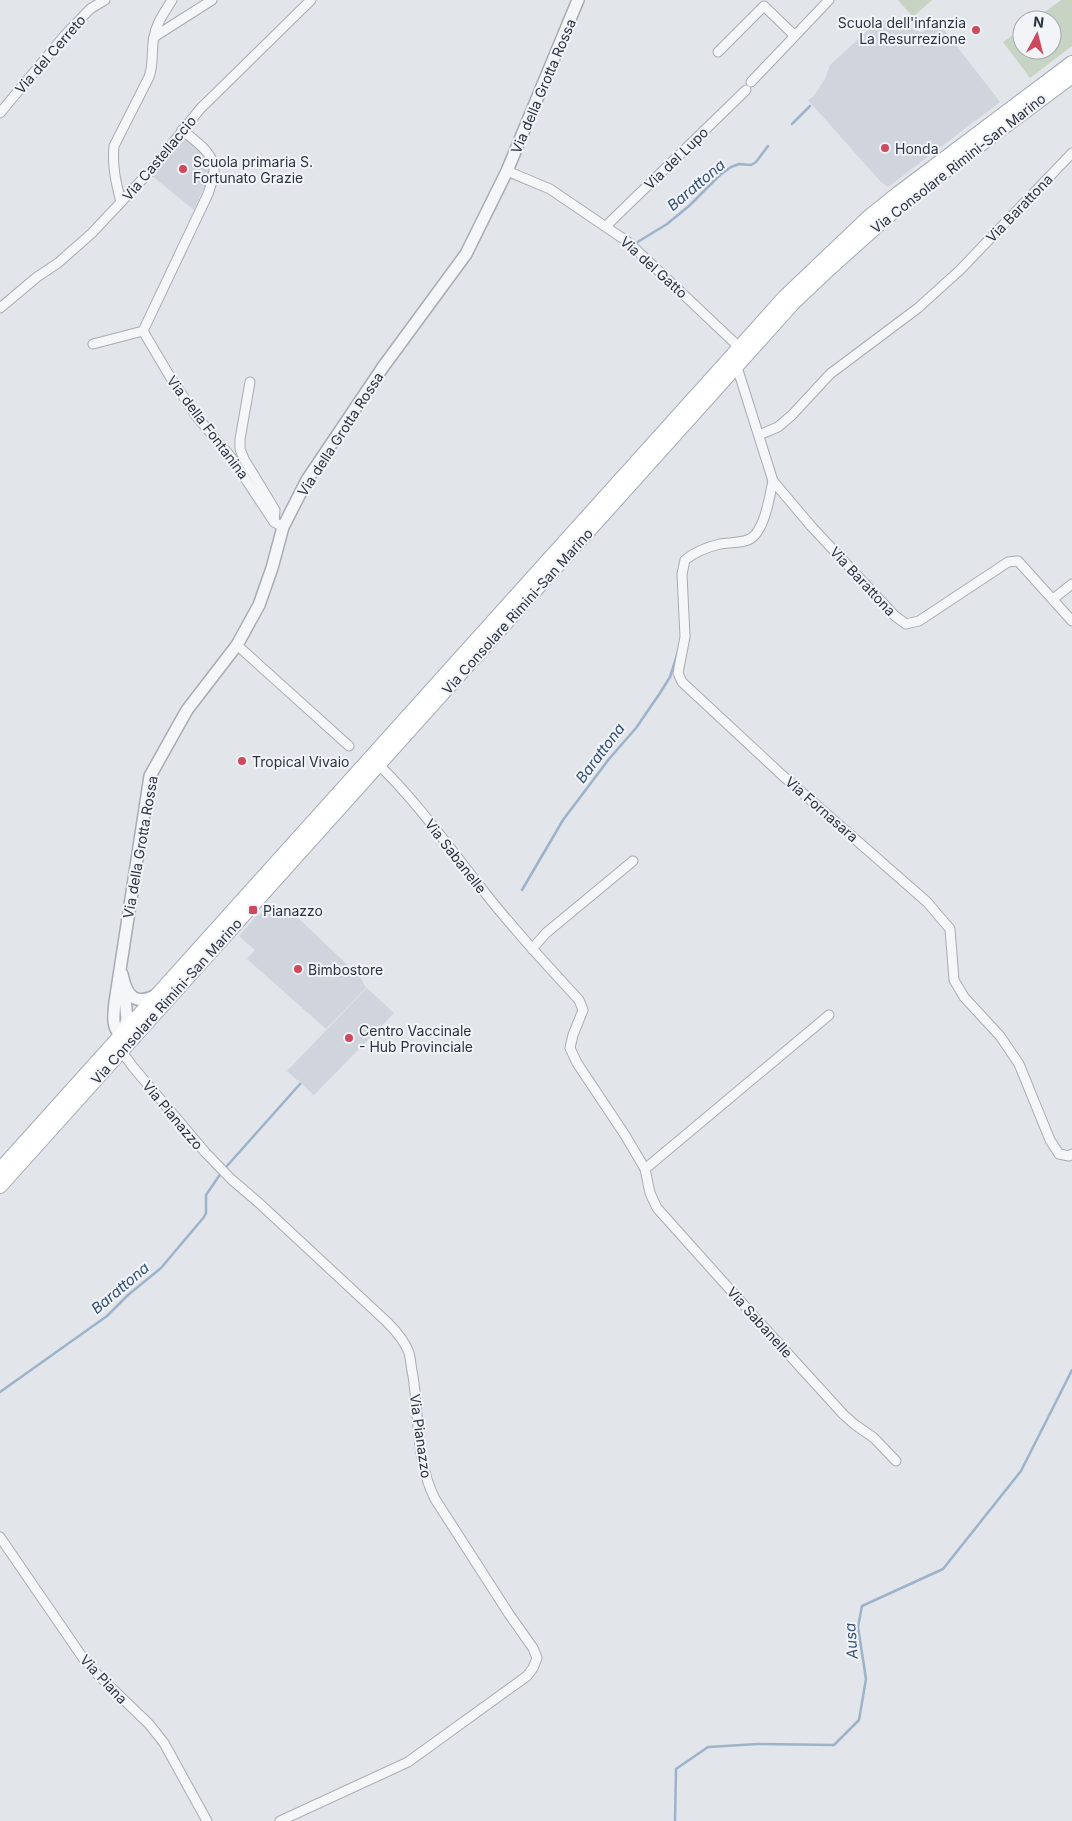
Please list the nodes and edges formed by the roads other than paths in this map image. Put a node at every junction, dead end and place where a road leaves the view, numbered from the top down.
1 (105, 0) edge
2 (172, 0) edge
3 (212, 0) edge
4 (311, 0) edge
5 (578, 0) edge
6 (829, 0) edge
7 (154, 36) junction
8 (794, 36) junction
9 (718, 52) dead end
10 (1072, 63) edge
11 (1072, 76) edge
12 (751, 82) dead end
13 (746, 90) dead end
14 (0, 113) edge
15 (182, 130) junction
16 (1072, 153) edge
17 (507, 171) junction
18 (121, 202) junction
19 (606, 226) junction
20 (0, 308) edge
21 (143, 331) junction
22 (93, 344) dead end
23 (739, 347) junction
24 (737, 367) junction
25 (250, 382) dead end
26 (759, 435) junction
27 (773, 481) junction
28 (278, 525) junction
29 (1072, 584) edge
30 (1053, 599) junction
31 (1072, 621) edge
32 (237, 645) junction
33 (349, 746) dead end
34 (378, 765) junction
35 (633, 861) dead end
36 (532, 949) junction
37 (120, 968) junction
38 (124, 988) junction
39 (159, 994) junction
40 (829, 1015) dead end
41 (122, 1043) junction
42 (1072, 1154) edge
43 (645, 1169) junction
44 (0, 1170) edge
45 (0, 1186) edge
46 (896, 1461) dead end
47 (0, 1537) edge
48 (207, 1821) edge
49 (280, 1821) edge

1 - 14 street, Via del Cerreto
2 - 7 street
3 - 7 street
4 - 15 street, Via Castellaccio
5 - 17 street, Via della Grotta Rossa
6 - 8 street
7 - 18 street
8 - 9 street
8 - 12 street
10 - 23 main road, Via Consolare Rimini-San Marino
11 - 24 main road, Via Consolare Rimini-San Marino
13 - 19 street, Via del Lupo
15 - 18 street, Via Castellaccio
15 - 21 street
16 - 26 street, Via Barattona
17 - 19 street, Via del Gatto
17 - 28 street, Via della Grotta Rossa
18 - 20 street, Via Castellaccio
19 - 23 street, Via del Gatto
21 - 22 street
21 - 28 street, Via della Fontanina
23 - 24 street
23 - 39 main road, Via Consolare Rimini-San Marino
24 - 26 street, Via Barattona
24 - 34 main road, Via Consolare Rimini-San Marino
25 - 28 street, Via della Fontanina
26 - 27 street, Via Barattona
27 - 30 street, Via Barattona
27 - 42 street, Via Fornasara
28 - 32 street, Via della Grotta Rossa
29 - 30 street
30 - 31 street, Via Barattona
32 - 33 street
32 - 37 street, Via della Grotta Rossa
34 - 36 street, Via Sabanelle
34 - 41 main road, Via Consolare Rimini-San Marino
35 - 36 street
36 - 43 street, Via Sabanelle
37 - 38 street, Via della Grotta Rossa
37 - 41 street, Via della Grotta Rossa
38 - 39 street
38 - 41 street, Via della Grotta Rossa
39 - 41 main road, Via Consolare Rimini-San Marino
40 - 43 street
41 - 44 main road, Via Consolare Rimini-San Marino
41 - 45 main road, Via Consolare Rimini-San Marino
41 - 49 street, Via Pianazzo
43 - 46 street, Via Sabanelle
47 - 48 street, Via Piana

